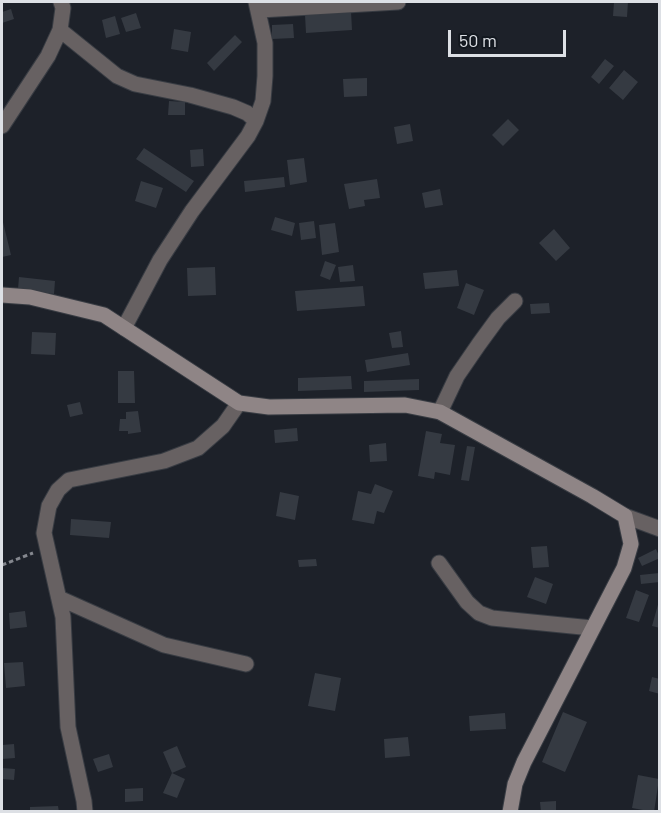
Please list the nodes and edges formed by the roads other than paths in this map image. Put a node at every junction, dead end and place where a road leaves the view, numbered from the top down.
1 (61, 2) edge
2 (398, 2) edge
3 (258, 6) edge
4 (60, 30) junction
5 (256, 121) junction
6 (2, 126) edge
7 (2, 295) edge
8 (515, 301) dead end
9 (124, 328) junction
10 (239, 403) junction
11 (440, 412) junction
12 (625, 516) junction
13 (660, 529) edge
14 (439, 563) dead end
15 (59, 598) junction
16 (592, 628) junction
17 (246, 664) dead end
18 (85, 812) edge
19 (510, 812) edge

1 - 4 street
2 - 3 street
3 - 5 street
4 - 5 street
4 - 6 street
5 - 9 street
7 - 9 street
8 - 11 street
9 - 10 street
10 - 11 street
10 - 15 street
11 - 12 street
12 - 13 street
12 - 16 street
14 - 16 street
15 - 17 street
15 - 18 street
16 - 19 street

